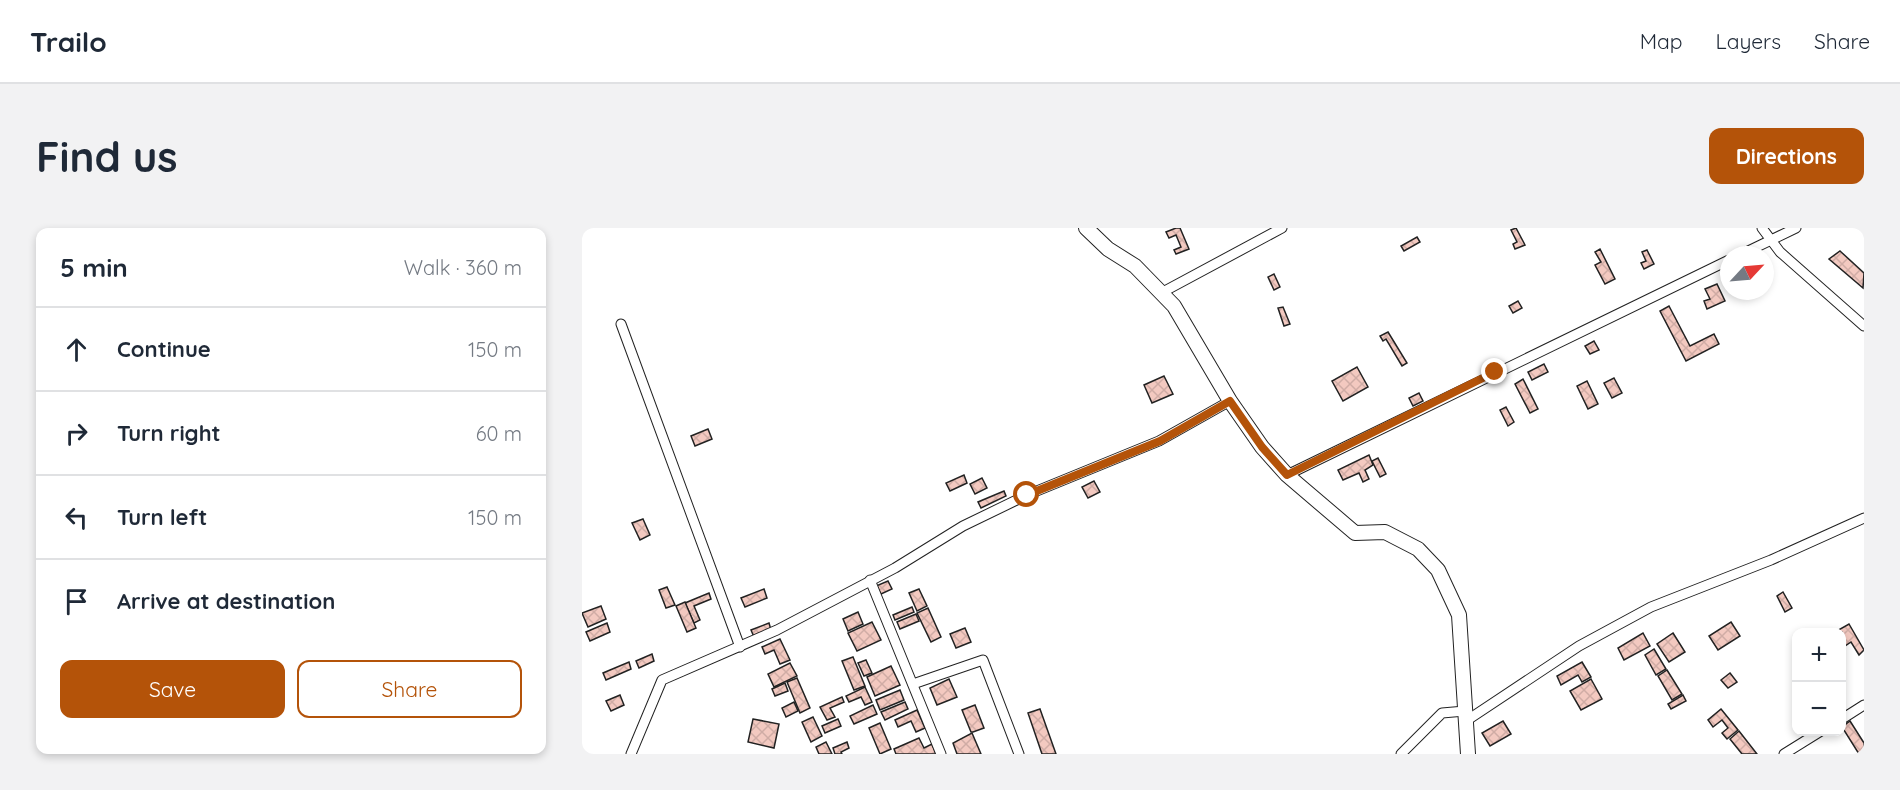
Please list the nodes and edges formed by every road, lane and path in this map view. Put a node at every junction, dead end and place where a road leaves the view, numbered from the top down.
1 (1086, 228) edge
2 (1282, 228) edge
3 (1762, 228) edge
4 (1796, 228) edge
5 (1771, 240) junction
6 (1759, 246) edge
7 (1720, 264) edge
8 (1161, 292) junction
9 (621, 324) dead end
10 (1864, 326) edge
11 (1230, 401) junction
12 (1287, 475) junction
13 (1864, 518) edge
14 (870, 580) junction
15 (740, 647) junction
16 (913, 684) junction
17 (1864, 705) edge
18 (1465, 716) junction
19 (1846, 716) edge
20 (1814, 736) edge
21 (631, 754) edge
22 (941, 754) edge
23 (1019, 754) edge
24 (1401, 754) edge
25 (1468, 754) edge
26 (1784, 754) edge

1 - 8 street
2 - 8 street
3 - 5 street
4 - 5 street
5 - 6 street
5 - 10 street
7 - 12 street
8 - 11 street
9 - 15 street
11 - 12 street
11 - 14 street
12 - 18 street
13 - 18 street
14 - 15 street
14 - 16 street
15 - 21 street
16 - 22 street
16 - 23 street
17 - 19 street
18 - 24 street
18 - 25 street
20 - 26 street

